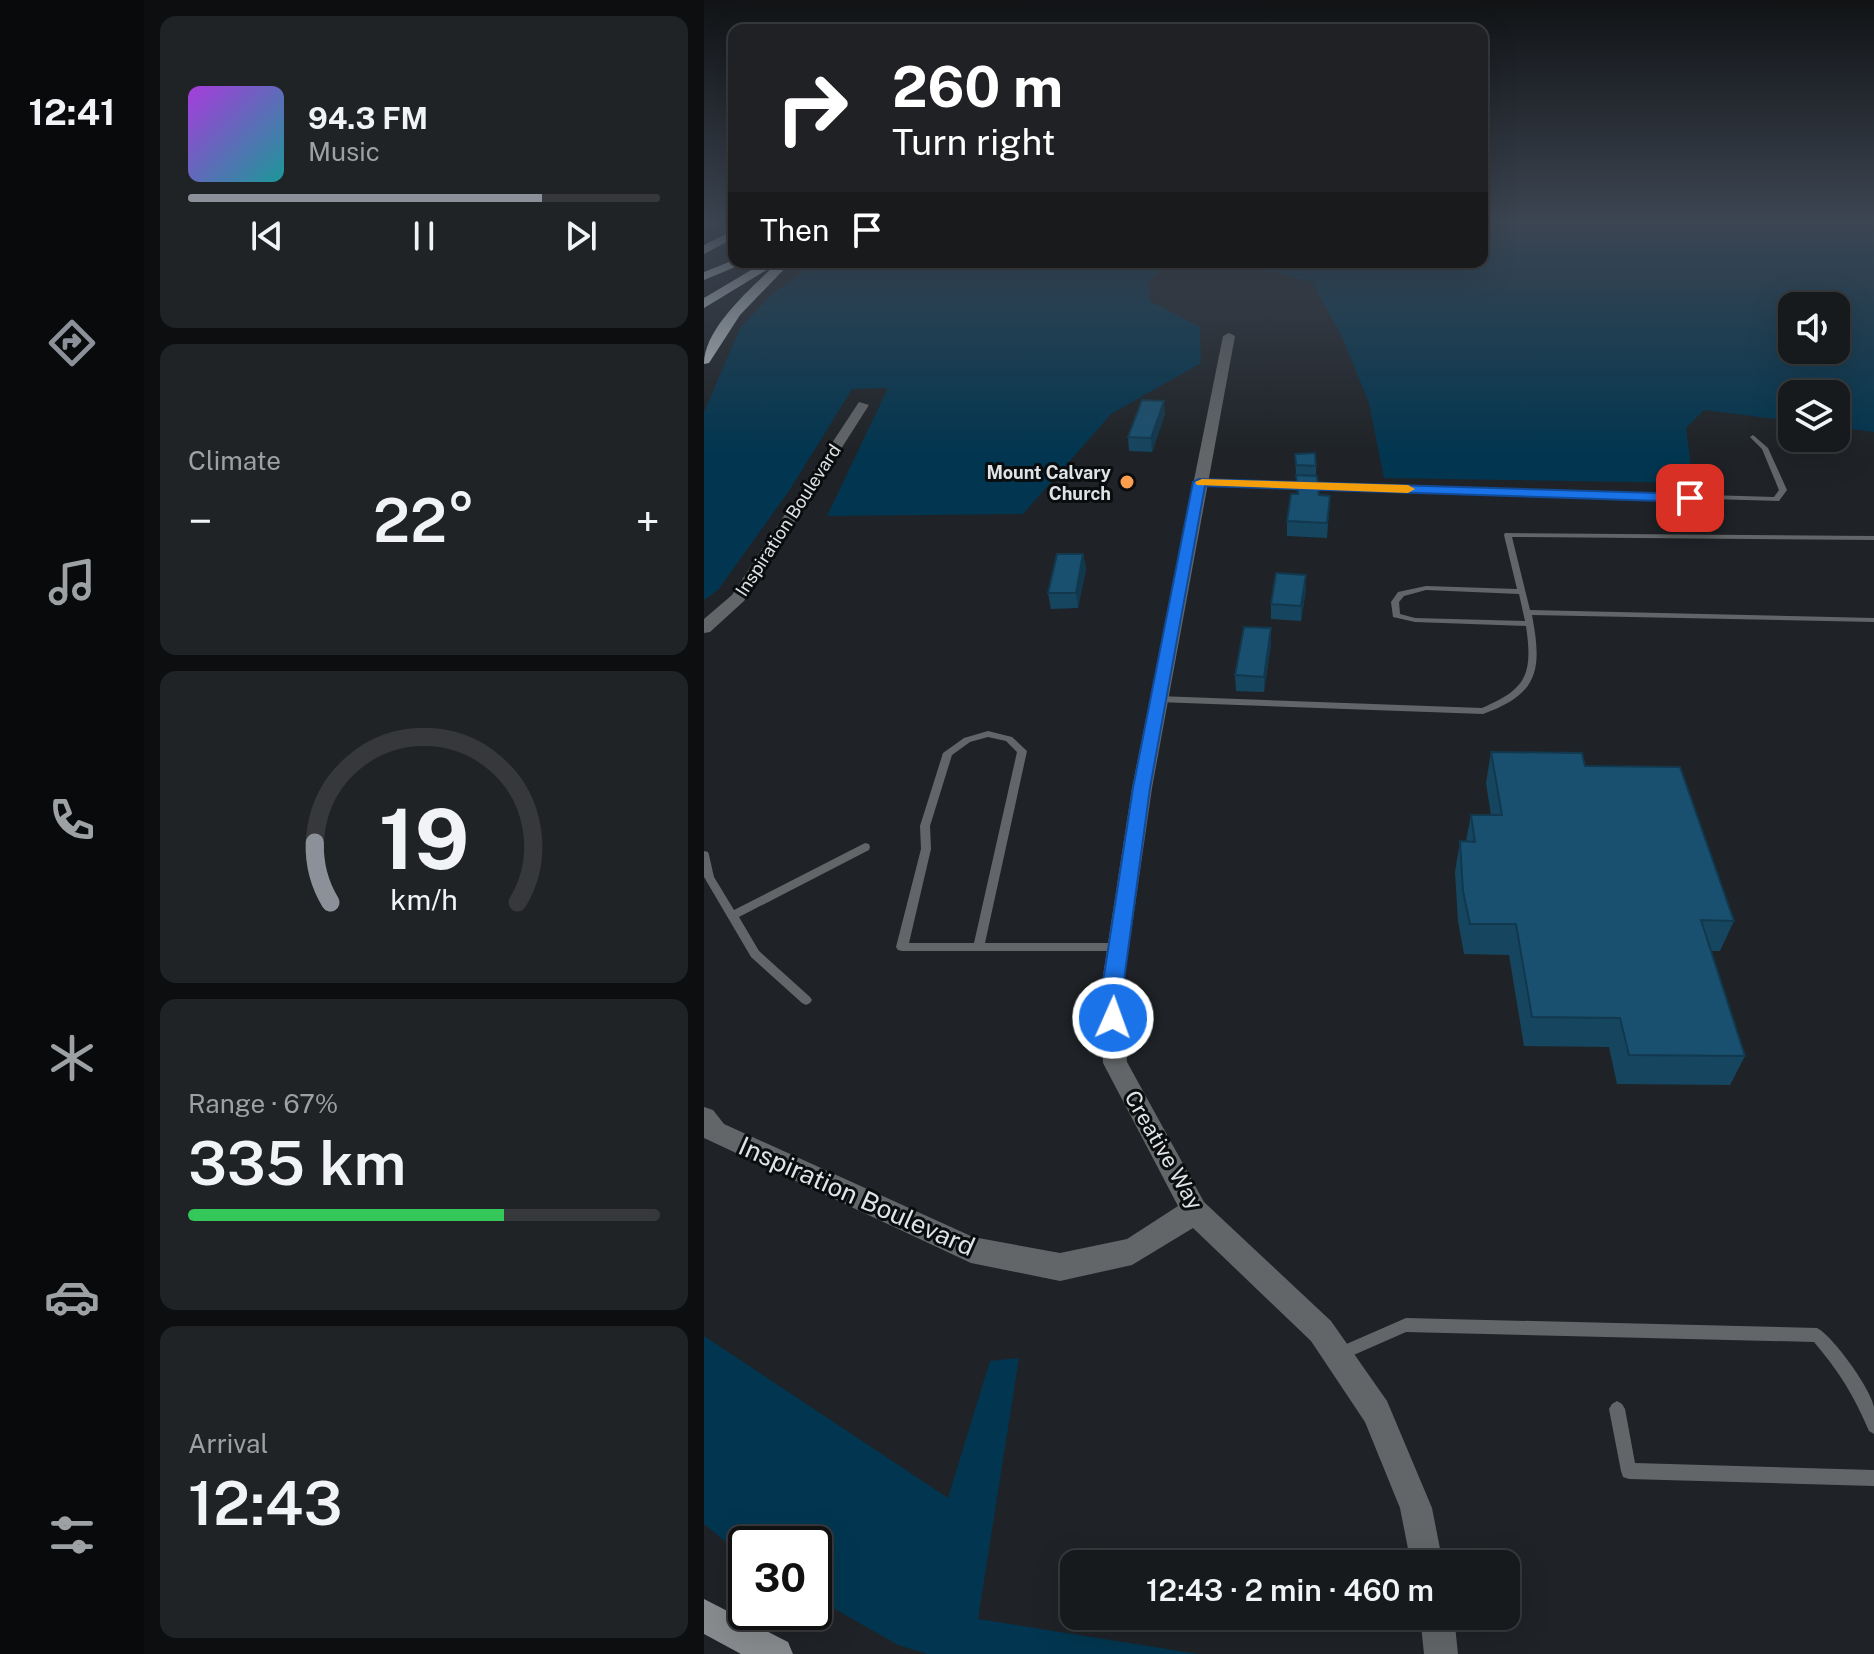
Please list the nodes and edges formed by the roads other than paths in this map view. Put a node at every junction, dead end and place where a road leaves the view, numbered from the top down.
1 (749, 299) edge
2 (1229, 336) dead end
3 (704, 360) edge
4 (863, 405) dead end
5 (1753, 437) dead end
6 (1199, 482) junction
7 (1874, 538) edge
8 (1522, 592) junction
9 (1527, 612) junction
10 (1874, 620) edge
11 (1530, 624) junction
12 (704, 628) edge
13 (1158, 699) junction
14 (865, 847) dead end
15 (704, 855) edge
16 (732, 916) junction
17 (979, 947) junction
18 (1118, 947) junction
19 (806, 1000) dead end
20 (704, 1118) edge
21 (1195, 1211) junction
22 (1338, 1355) junction
23 (1617, 1409) dead end
24 (1874, 1426) edge
25 (1874, 1478) edge
26 (1424, 1550) edge
27 (704, 1616) edge
28 (1438, 1630) edge
29 (776, 1654) edge
30 (1441, 1654) edge

1 - 3 highway
2 - 6 street, Creative Way
4 - 12 street, Inspiration Boulevard
5 - 6 lane
6 - 13 street, Creative Way
7 - 8 lane
8 - 9 lane
8 - 11 lane
9 - 10 lane
9 - 11 lane
11 - 13 lane
13 - 18 street, Creative Way
14 - 16 lane
15 - 16 lane
16 - 19 lane
17 - 17 lane
17 - 18 lane
18 - 21 street, Creative Way
20 - 21 street, Inspiration Boulevard
21 - 22 street, Creative Way
22 - 24 lane
22 - 26 street, Creative Way
23 - 25 lane
27 - 29 main road
28 - 30 street

